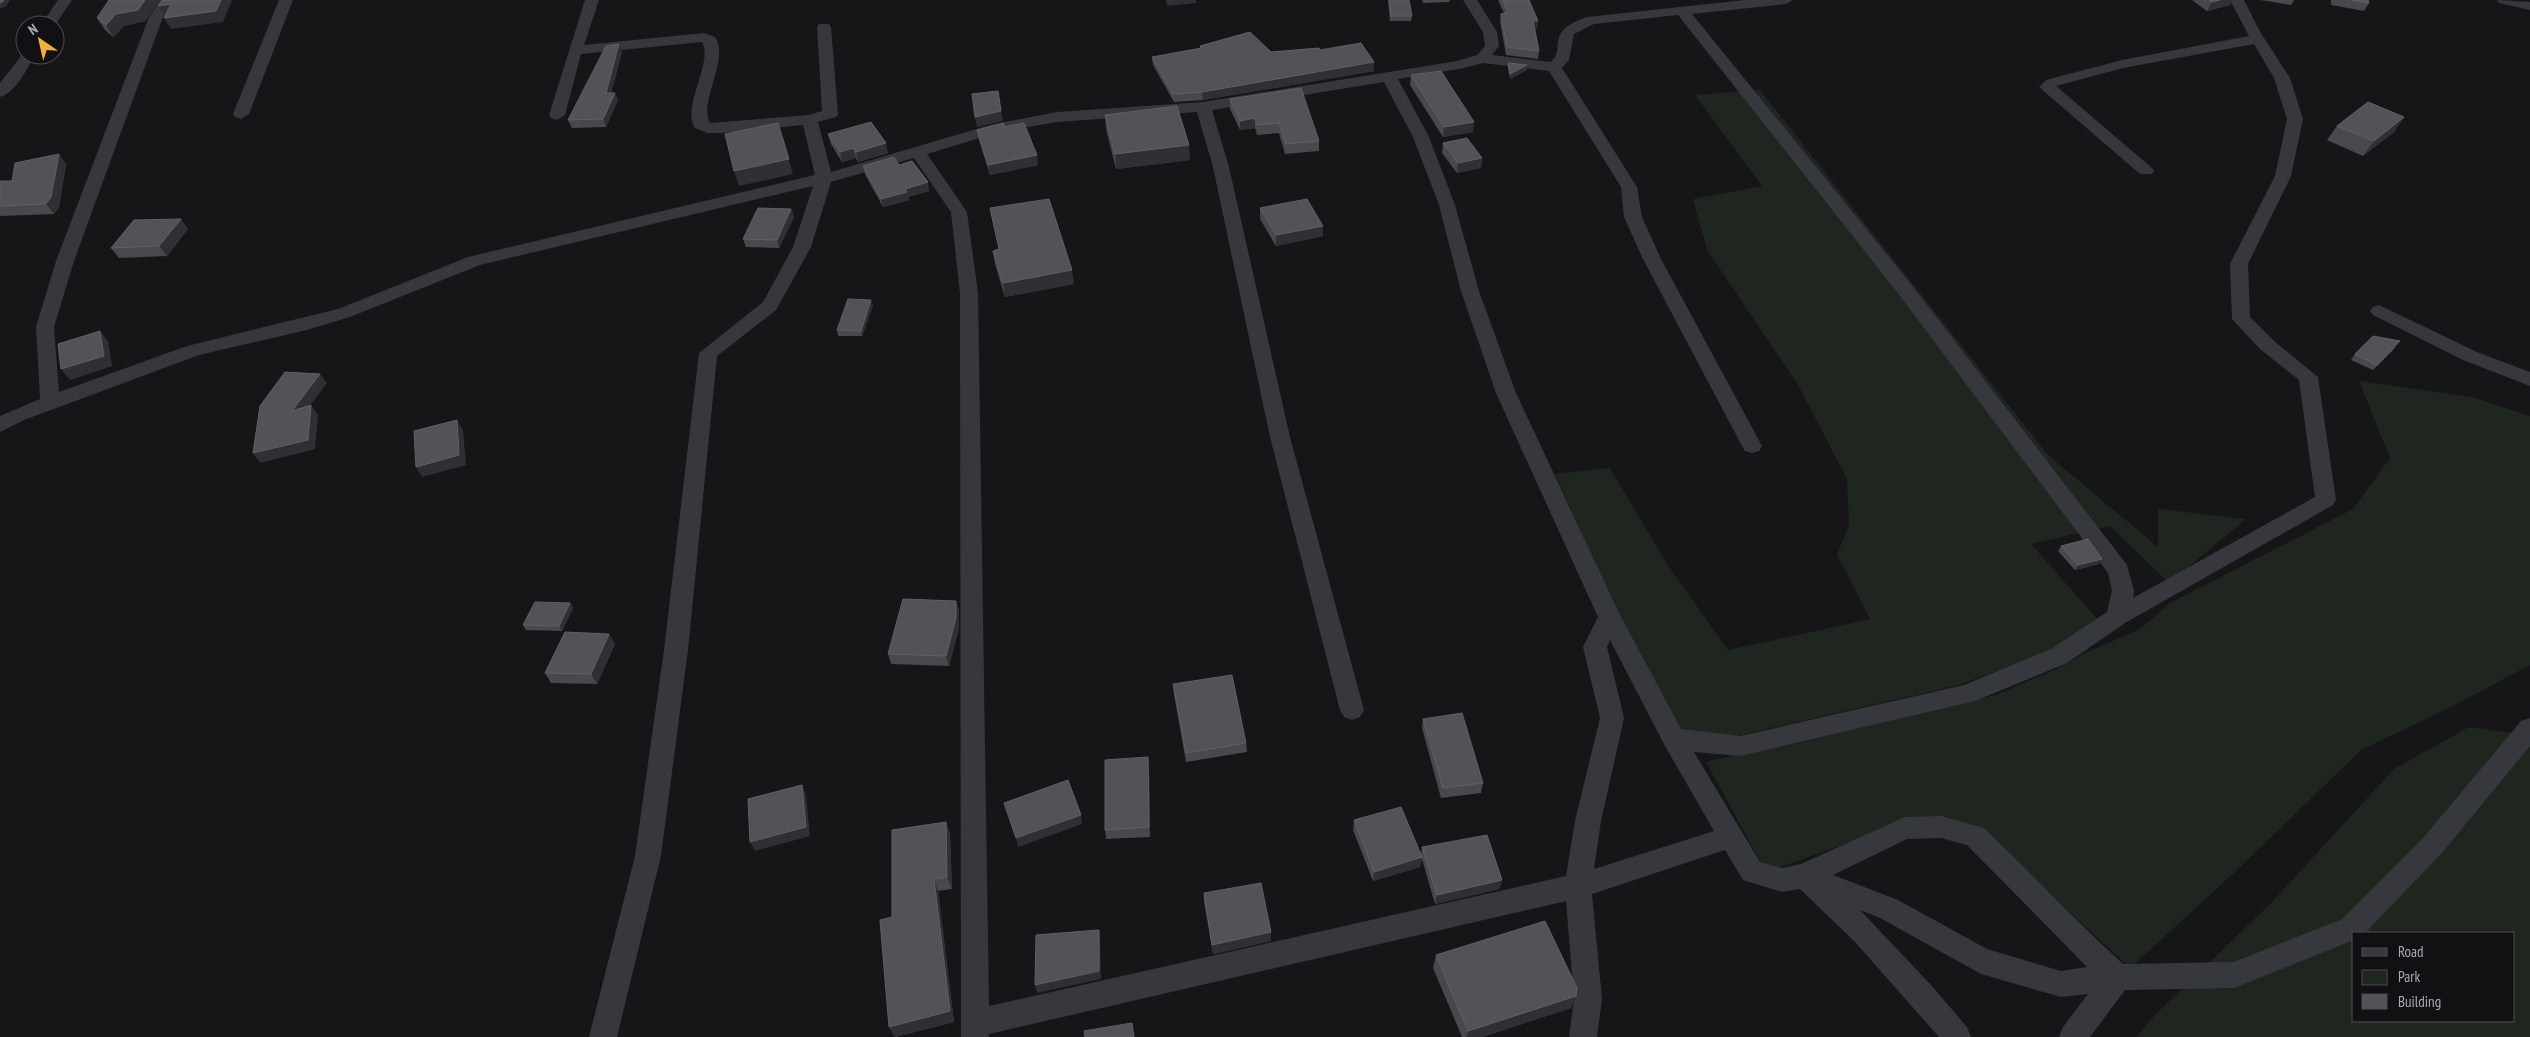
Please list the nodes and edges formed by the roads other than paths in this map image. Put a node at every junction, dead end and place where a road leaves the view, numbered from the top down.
1 (65, 0) edge
2 (168, 0) edge
3 (286, 0) edge
4 (592, 0) edge
5 (1470, 0) edge
6 (1786, 0) edge
7 (2237, 0) edge
8 (2504, 0) edge
9 (2530, 6) edge
10 (1681, 10) junction
11 (55, 15) edge
12 (824, 27) dead end
13 (2258, 39) junction
14 (575, 50) junction
15 (1482, 58) junction
16 (22, 65) edge
17 (1554, 67) junction
18 (1390, 78) junction
19 (0, 92) edge
20 (1203, 108) junction
21 (241, 114) dead end
22 (557, 116) dead end
23 (810, 120) junction
24 (917, 151) junction
25 (2146, 171) dead end
26 (824, 178) junction
27 (2379, 311) dead end
28 (2530, 379) edge
29 (50, 403) junction
30 (0, 425) edge
31 (1752, 446) dead end
32 (1609, 617) junction
33 (2117, 618) junction
34 (1352, 710) dead end
35 (2530, 728) edge
36 (1674, 739) junction
37 (1730, 837) junction
38 (1804, 876) junction
39 (1578, 886) junction
40 (2118, 977) junction
41 (975, 1030) edge
42 (604, 1037) edge
43 (1583, 1037) edge
44 (1957, 1037) edge
45 (2074, 1037) edge

1 - 11 street
2 - 29 street
3 - 21 street
4 - 14 street
5 - 15 street
6 - 10 street
7 - 13 street
8 - 9 street
10 - 17 street
10 - 33 street
12 - 23 street
13 - 25 street
13 - 33 street
14 - 22 street
14 - 23 street
15 - 17 street
15 - 18 street
16 - 19 street
17 - 31 street
18 - 20 street
18 - 32 street
20 - 24 street
20 - 34 street
23 - 26 street
24 - 26 street
24 - 41 street
26 - 29 street
26 - 42 street
27 - 28 street
29 - 30 street
32 - 36 street
32 - 39 street
33 - 36 street
35 - 40 street
36 - 37 street
37 - 38 street
37 - 39 street
38 - 40 street
38 - 40 street
38 - 44 street
39 - 41 street
39 - 43 street
40 - 45 street

